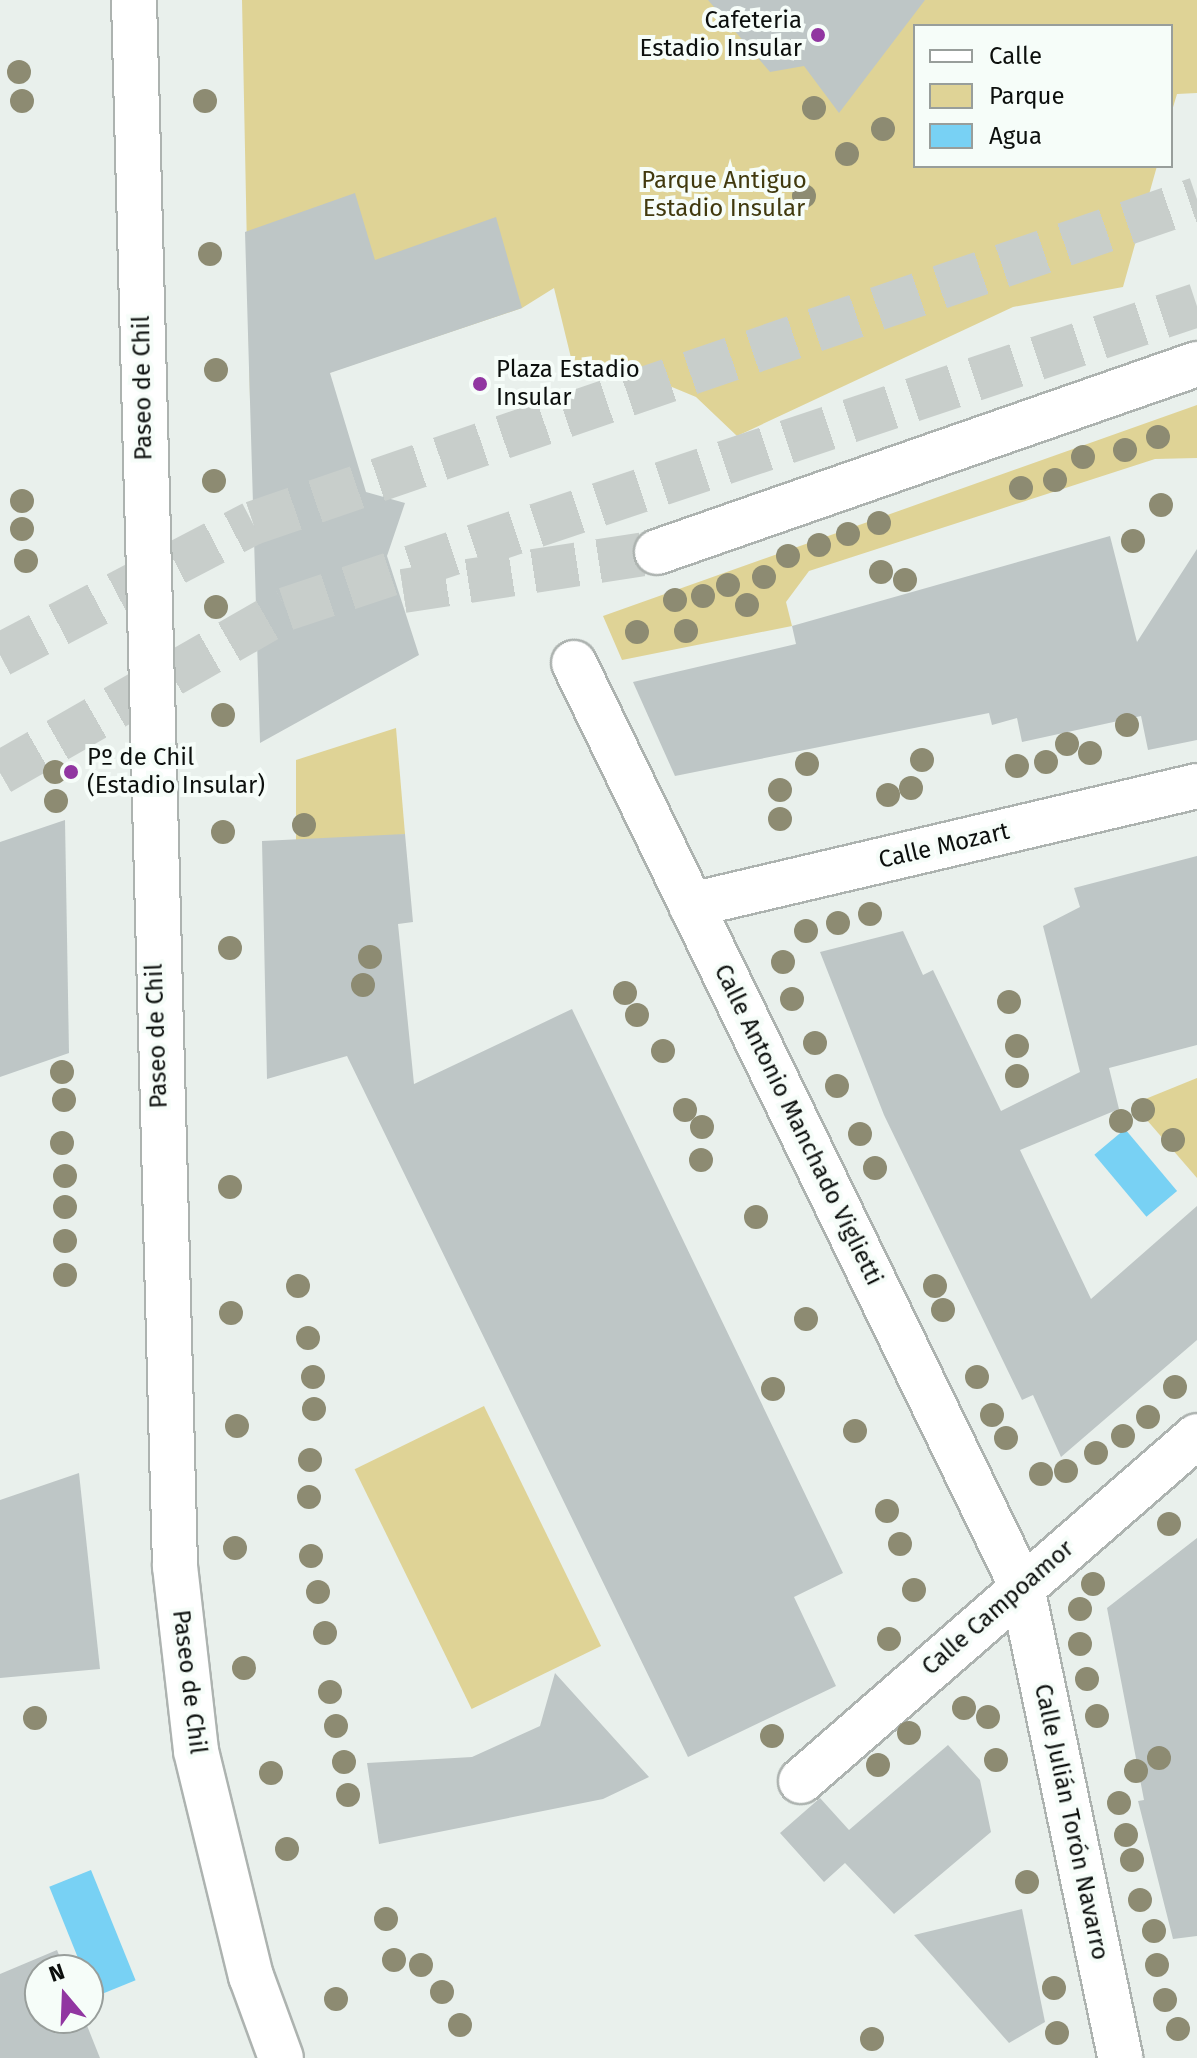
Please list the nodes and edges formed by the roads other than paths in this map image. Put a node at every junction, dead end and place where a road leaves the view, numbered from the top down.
1 (134, 0) edge
2 (1197, 364) edge
3 (657, 552) tunnel mouth
4 (574, 663) dead end
5 (1197, 786) edge
6 (691, 905) junction
7 (1197, 1436) edge
8 (1022, 1587) junction
9 (801, 1781) dead end
10 (281, 2058) edge
11 (1120, 2058) edge

1 - 10 main road, Paseo de Chil
2 - 3 main road
4 - 6 main road, Calle Antonio Manchado Viglietti
5 - 6 main road, Calle Mozart
6 - 8 main road, Calle Antonio Manchado Viglietti
7 - 8 main road, Calle Campoamor
8 - 9 main road, Calle Campoamor
8 - 11 main road, Calle Julián Torón Navarro

